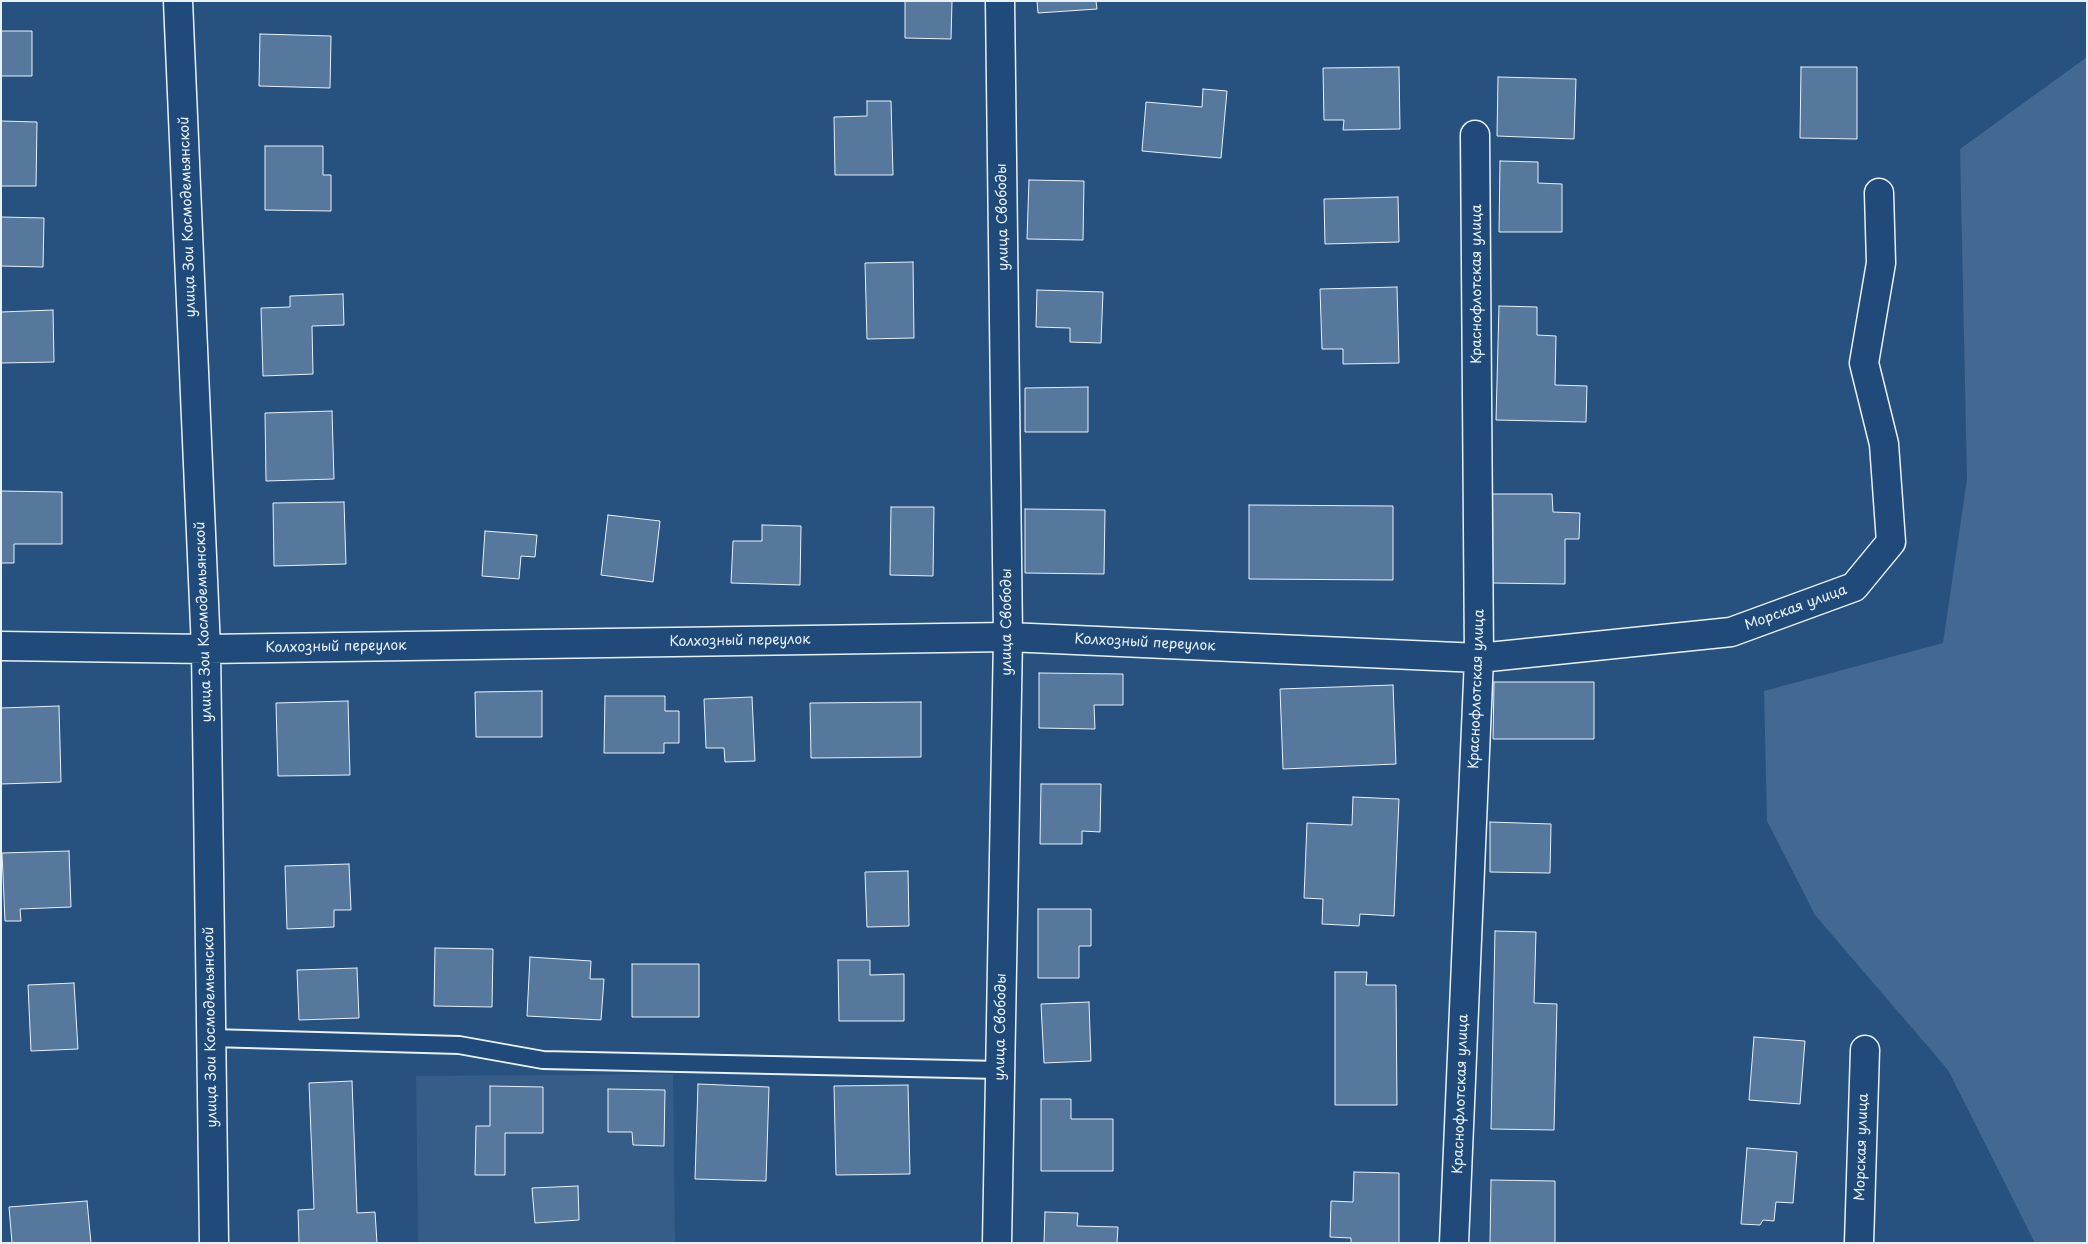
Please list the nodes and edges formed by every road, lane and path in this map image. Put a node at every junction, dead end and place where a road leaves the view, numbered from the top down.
1 (178, 1) edge
2 (1000, 1) edge
3 (1476, 135) dead end
4 (1879, 193) dead end
5 (1008, 637) junction
6 (1, 646) edge
7 (206, 649) junction
8 (1479, 658) junction
9 (211, 1038) junction
10 (1865, 1050) dead end
11 (1000, 1070) junction
12 (214, 1243) edge
13 (997, 1243) edge
14 (1454, 1243) edge
15 (1859, 1243) edge

1 - 7 street, улица Зои Космодемьянской
2 - 5 street, улица Свободы
3 - 8 street, Краснофлотская улица
4 - 8 street, Морская улица
5 - 7 street, Колхозный переулок
5 - 8 street, Колхозный переулок
5 - 11 street, улица Свободы
6 - 7 street, Колхозный переулок
7 - 9 street, улица Зои Космодемьянской
8 - 14 street, Краснофлотская улица
9 - 11 lane
9 - 12 street, улица Зои Космодемьянской
10 - 15 street, Морская улица
11 - 13 street, улица Свободы

